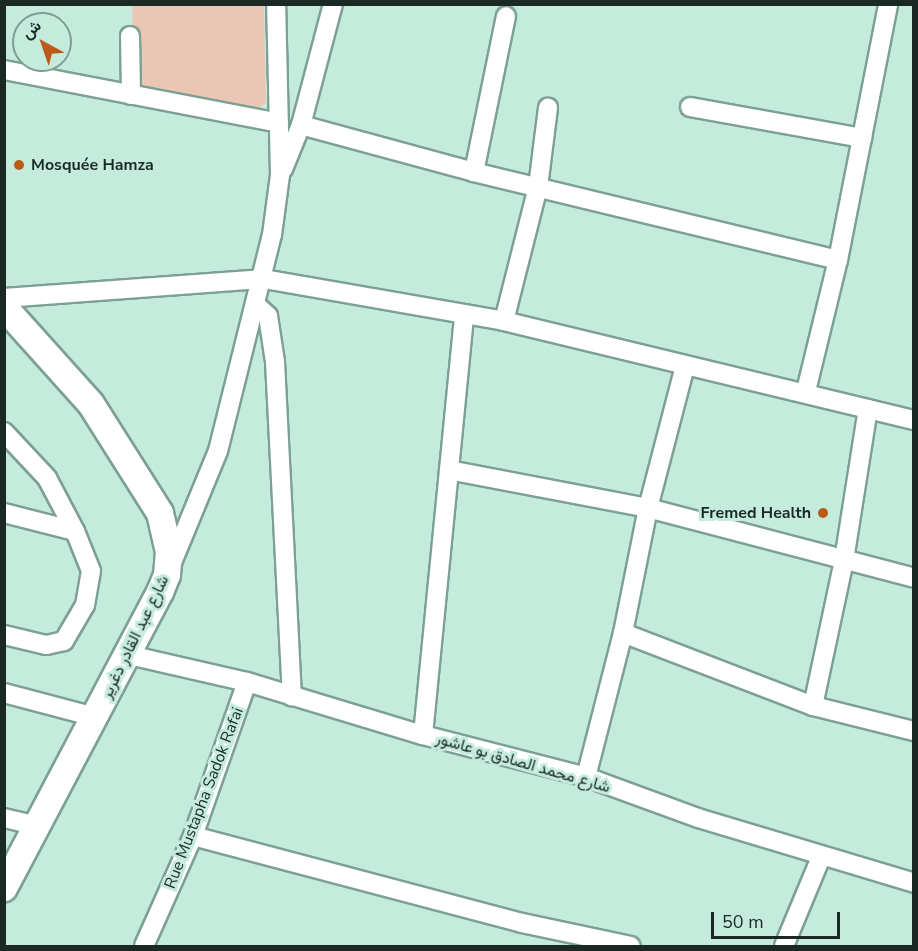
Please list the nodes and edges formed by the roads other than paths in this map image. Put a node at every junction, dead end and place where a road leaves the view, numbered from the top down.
1 (276, 4) edge
2 (333, 4) edge
3 (888, 4) edge
4 (506, 16) dead end
5 (130, 36) dead end
6 (4, 70) edge
7 (131, 94) junction
8 (690, 107) dead end
9 (548, 108) dead end
10 (279, 123) junction
11 (302, 125) junction
12 (862, 138) junction
13 (474, 172) junction
14 (280, 175) junction
15 (537, 187) junction
16 (838, 260) junction
17 (264, 279) junction
18 (4, 298) edge
19 (257, 306) junction
20 (4, 307) edge
21 (464, 314) junction
22 (504, 321) junction
23 (685, 366) junction
24 (806, 391) junction
25 (868, 409) junction
26 (914, 420) edge
27 (4, 432) edge
28 (449, 470) junction
29 (648, 508) junction
30 (4, 513) edge
31 (75, 531) junction
32 (844, 560) junction
33 (167, 575) junction
34 (914, 578) edge
35 (623, 633) junction
36 (4, 635) edge
37 (129, 655) junction
38 (247, 682) junction
39 (4, 693) edge
40 (292, 697) junction
41 (813, 706) junction
42 (95, 717) junction
43 (914, 731) edge
44 (423, 735) junction
45 (586, 777) junction
46 (4, 818) edge
47 (38, 826) junction
48 (193, 836) junction
49 (821, 857) junction
50 (914, 883) edge
51 (4, 888) edge
52 (144, 946) edge
53 (631, 946) edge
54 (784, 946) edge

1 - 10 street
2 - 11 street
3 - 12 street
4 - 13 street
5 - 7 street
6 - 7 street
7 - 10 street
8 - 12 street
9 - 15 street
10 - 14 street
11 - 13 street
11 - 14 street
12 - 16 street
13 - 15 street
14 - 17 street
15 - 16 street
15 - 22 street
16 - 24 street
17 - 18 street
17 - 19 street
17 - 21 street
19 - 33 street
19 - 40 street
20 - 33 main road, شارع عبد القادر دغرير
21 - 22 street
21 - 28 street
22 - 23 street
23 - 24 street
23 - 29 street
24 - 25 street
25 - 26 street
25 - 32 street
27 - 31 street
28 - 29 street
28 - 44 street
29 - 32 street
29 - 35 street
30 - 31 street
31 - 36 street
32 - 34 street
32 - 41 street
33 - 37 main road, شارع عبد القادر دغرير
35 - 41 street
35 - 45 street
37 - 38 street, شارع محمد الصادق بو عاشور
37 - 42 main road, شارع عبد القادر دغرير
38 - 40 street, شارع محمد الصادق بو عاشور
38 - 48 street, Rue Mustapha Sadok Rafai
39 - 42 street
40 - 44 street, شارع محمد الصادق بو عاشور
41 - 43 street
42 - 47 main road, شارع عبد القادر دغرير
44 - 45 street, شارع محمد الصادق بو عاشور
45 - 49 street, شارع محمد الصادق بو عاشور
46 - 47 street
47 - 51 main road, شارع عبد القادر دغرير
48 - 52 street, Rue Mustapha Sadok Rafai
48 - 53 street
49 - 50 street, شارع محمد الصادق بو عاشور
49 - 54 street

